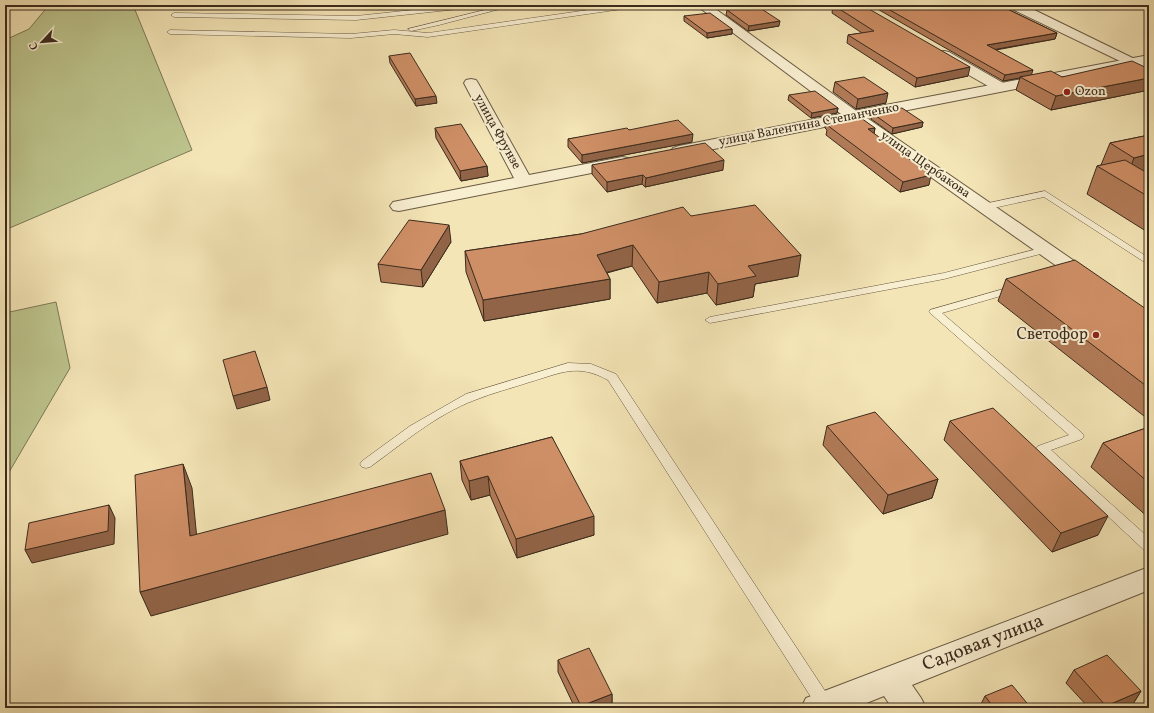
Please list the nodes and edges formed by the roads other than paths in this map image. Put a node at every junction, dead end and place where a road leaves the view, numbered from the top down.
1 (477, 5) edge
2 (498, 5) edge
3 (512, 5) edge
4 (518, 5) edge
5 (636, 5) edge
6 (702, 5) edge
7 (1014, 5) edge
8 (174, 16) dead end
9 (170, 32) dead end
10 (394, 32) junction
11 (934, 49) edge
12 (1149, 59) edge
13 (1131, 62) junction
14 (1149, 71) edge
15 (471, 83) dead end
16 (1000, 87) junction
17 (854, 116) junction
18 (664, 154) edge
19 (641, 158) edge
20 (524, 182) junction
21 (399, 206) dead end
22 (984, 206) junction
23 (1045, 250) junction
24 (1149, 262) edge
25 (1024, 287) edge
26 (1107, 293) edge
27 (710, 320) dead end
28 (366, 464) dead end
29 (1149, 546) edge
30 (1149, 578) edge
31 (890, 680) junction
32 (821, 707) edge
33 (910, 708) edge

1 - 8 lane
2 - 3 lane
3 - 4 lane
3 - 10 lane
5 - 10 lane
6 - 17 street, улица Щербакова
7 - 13 street
9 - 10 lane
11 - 16 street
12 - 13 street, улица Валентина Степанченко
13 - 14 street
13 - 16 street, улица Валентина Степанченко
15 - 20 street, улица Фрунзе
16 - 17 street, улица Валентина Степанченко
17 - 18 street, улица Валентина Степанченко
17 - 22 street, улица Щербакова
19 - 20 street
20 - 21 street
22 - 23 street, улица Щербакова
22 - 24 lane
23 - 26 street, улица Щербакова
23 - 27 lane
25 - 29 lane
28 - 32 lane
30 - 31 street, Садовая улица
31 - 32 street, Садовая улица
31 - 33 street

